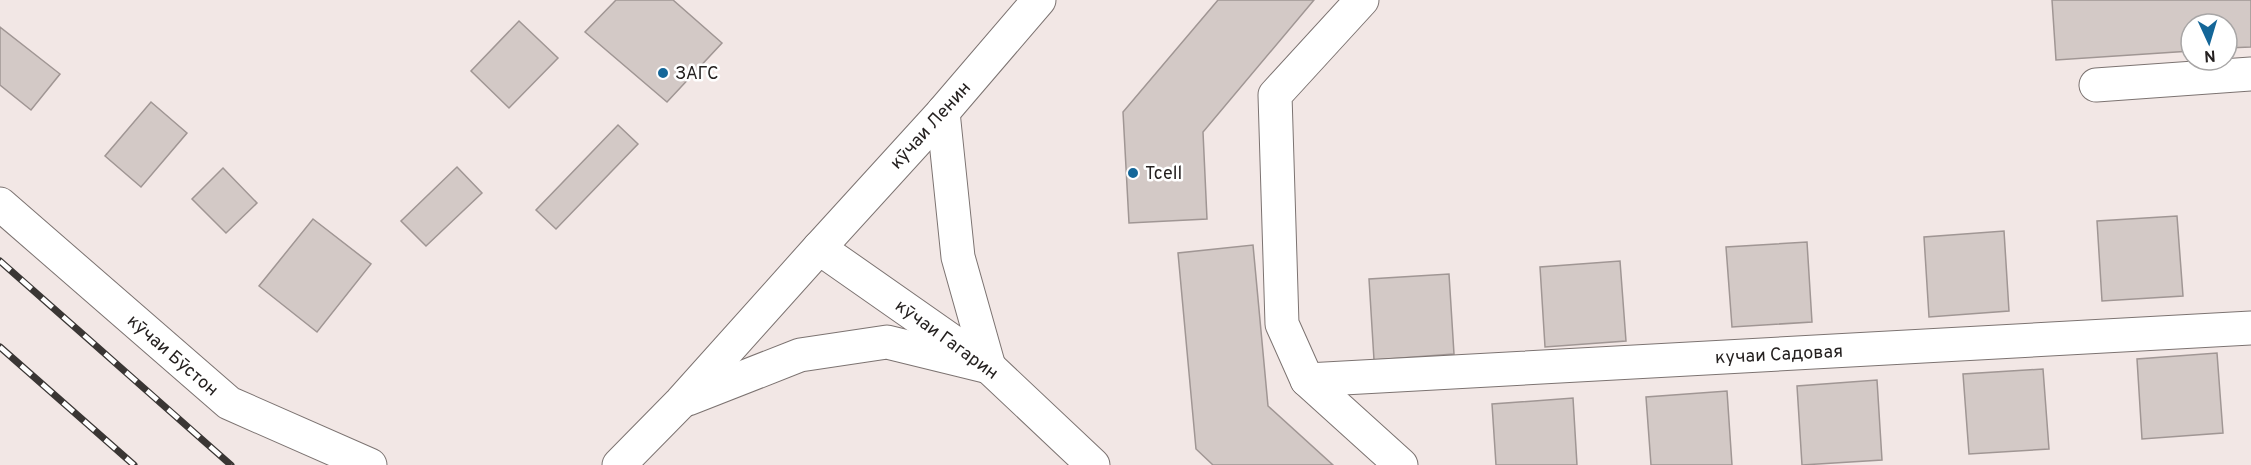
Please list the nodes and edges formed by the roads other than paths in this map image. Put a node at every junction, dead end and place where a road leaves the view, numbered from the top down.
1 (1039, 0) edge
2 (1362, 0) edge
3 (2251, 74) edge
4 (2096, 85) dead end
5 (943, 112) junction
6 (0, 204) edge
7 (819, 248) junction
8 (2251, 328) edge
9 (989, 367) junction
10 (1307, 380) junction
11 (681, 402) junction
12 (370, 465) edge
13 (619, 465) edge
14 (1093, 465) edge
15 (1401, 465) edge

1 - 5 street, кӯчаи Ленин
2 - 10 street
3 - 4 street
5 - 7 street, кӯчаи Ленин
5 - 9 street
6 - 12 street, кӯчаи Бӯстон
7 - 9 street, кӯчаи Гагарин
7 - 11 street, кӯчаи Ленин
8 - 10 street, кучаи Садовая
9 - 11 street
9 - 14 street, кӯчаи Гагарин
10 - 15 street
11 - 13 street, кӯчаи Ленин

